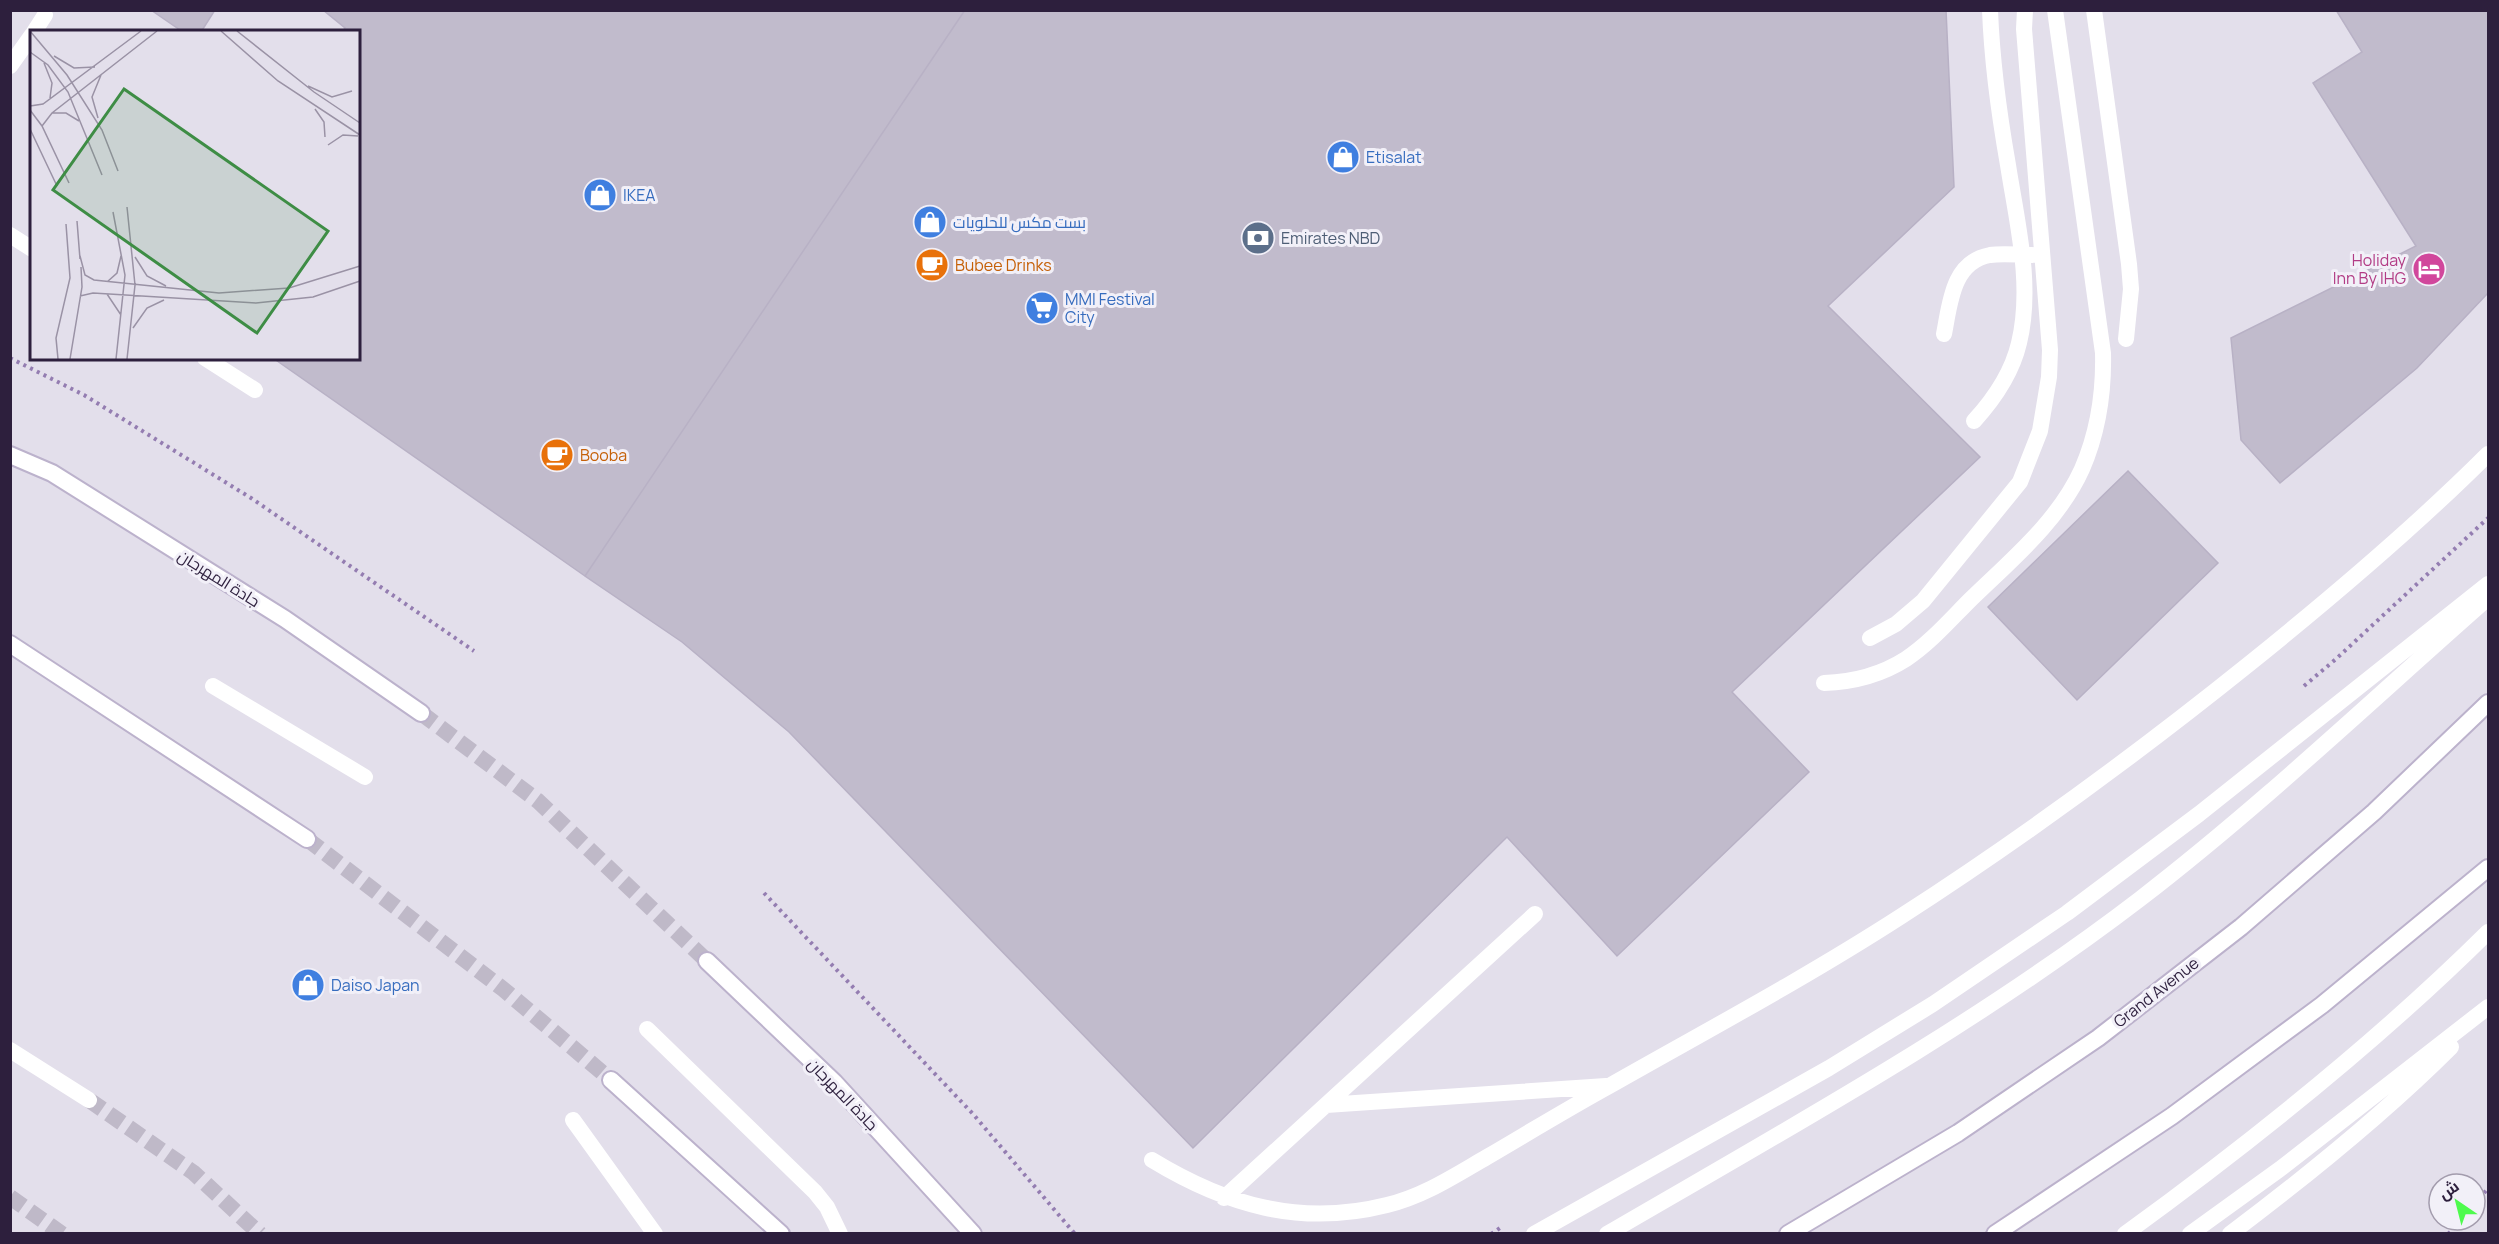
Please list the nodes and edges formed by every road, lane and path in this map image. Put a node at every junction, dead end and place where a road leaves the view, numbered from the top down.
1 (1990, 10) edge
2 (2025, 10) edge
3 (2055, 10) edge
4 (2094, 10) edge
5 (45, 15) dead end
6 (35, 30) edge
7 (30, 38) edge
8 (10, 66) edge
9 (10, 235) edge
10 (30, 248) edge
11 (2022, 255) junction
12 (2042, 255) junction
13 (1944, 334) dead end
14 (2126, 339) dead end
15 (10, 358) edge
16 (208, 360) edge
17 (255, 390) dead end
18 (1974, 421) dead end
19 (10, 443) edge
20 (2488, 454) edge
21 (10, 455) edge
22 (52, 473) junction
23 (2488, 518) edge
24 (2488, 584) edge
25 (2488, 598) edge
26 (1870, 638) dead end
27 (10, 644) edge
28 (474, 651) dead end
29 (1824, 683) dead end
30 (213, 686) dead end
31 (2300, 689) dead end
32 (2488, 703) edge
33 (421, 713) tunnel mouth
34 (365, 777) dead end
35 (307, 839) tunnel mouth
36 (2488, 868) edge
37 (764, 893) dead end
38 (1535, 914) dead end
39 (2488, 932) edge
40 (707, 961) tunnel mouth
41 (2488, 1009) edge
42 (647, 1029) dead end
43 (10, 1050) edge
44 (611, 1080) tunnel mouth
45 (1610, 1085) junction
46 (88, 1100) tunnel mouth
47 (1326, 1105) junction
48 (573, 1120) dead end
49 (1152, 1160) dead end
50 (1224, 1198) junction
51 (1511, 1222) dead end
52 (655, 1233) edge
53 (781, 1233) edge
54 (840, 1233) edge
55 (973, 1233) edge
56 (1075, 1233) edge
57 (1491, 1233) edge
58 (1534, 1233) edge
59 (1607, 1233) edge
60 (1788, 1233) edge
61 (1995, 1233) edge
62 (2125, 1233) edge
63 (2190, 1233) edge
64 (2230, 1233) edge

1 - 11 main road
2 - 12 main road
3 - 29 main road
4 - 14 main road
5 - 6 main road
7 - 8 main road
9 - 10 main road
11 - 12 main road
11 - 13 main road
11 - 18 main road
12 - 26 main road
15 - 28 path
16 - 17 main road
19 - 22 main road
20 - 45 main road
21 - 22 main road, جادة المهرجان
22 - 33 main road, جادة المهرجان
23 - 31 path
24 - 58 main road
25 - 59 main road
27 - 35 main road
30 - 34 main road
32 - 60 main road, Grand Avenue
36 - 61 main road
37 - 56 path
38 - 47 main road
39 - 62 main road
40 - 55 main road, جادة المهرجان
41 - 63 main road
41 - 64 main road
42 - 54 main road
43 - 46 main road
44 - 53 main road
45 - 47 main road
45 - 50 main road
47 - 50 main road
48 - 52 main road
49 - 50 main road
51 - 57 path

